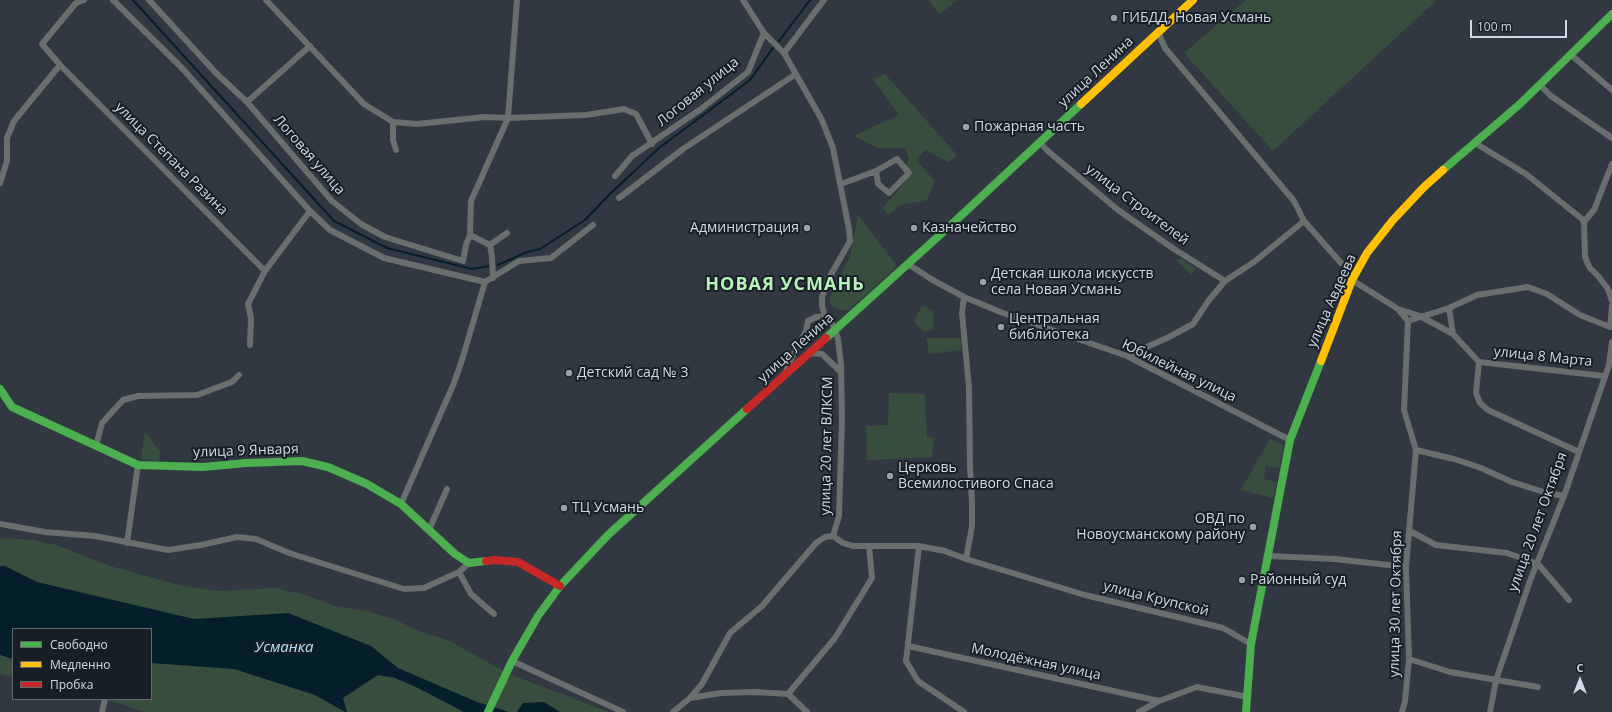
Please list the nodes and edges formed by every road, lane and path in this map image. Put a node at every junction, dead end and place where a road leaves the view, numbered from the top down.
1 (84, 0) edge
2 (113, 0) edge
3 (149, 0) edge
4 (266, 0) edge
5 (517, 0) edge
6 (743, 0) edge
7 (824, 0) edge
8 (1193, 0) edge
9 (1612, 14) edge
10 (1158, 32) junction
11 (764, 33) junction
12 (310, 46) junction
13 (784, 53) junction
14 (1570, 54) junction
15 (60, 65) junction
16 (796, 74) junction
17 (1540, 85) junction
18 (1612, 90) edge
19 (247, 102) junction
20 (508, 118) junction
21 (394, 122) junction
22 (1612, 138) edge
23 (1039, 142) junction
24 (652, 144) junction
25 (1475, 144) junction
26 (396, 150) dead end
27 (1612, 164) edge
28 (876, 171) junction
29 (615, 176) dead end
30 (0, 183) edge
31 (841, 184) junction
32 (619, 198) dead end
33 (310, 211) junction
34 (1304, 221) junction
35 (1584, 222) junction
36 (593, 225) dead end
37 (507, 233) dead end
38 (470, 235) junction
39 (490, 245) junction
40 (1341, 263) dead end
41 (908, 264) junction
42 (265, 271) junction
43 (493, 278) junction
44 (1352, 280) junction
45 (1225, 281) junction
46 (485, 282) junction
47 (964, 297) junction
48 (1612, 301) edge
49 (1612, 306) edge
50 (1449, 308) junction
51 (1398, 310) junction
52 (825, 316) junction
53 (1420, 316) junction
54 (1408, 321) junction
55 (1611, 328) edge
56 (835, 329) junction
57 (1453, 334) junction
58 (1612, 342) edge
59 (250, 345) dead end
60 (809, 353) junction
61 (1127, 356) junction
62 (1479, 362) junction
63 (841, 372) junction
64 (240, 375) dead end
65 (785, 375) junction
66 (1604, 376) junction
67 (0, 389) edge
68 (1290, 440) junction
69 (96, 446) junction
70 (1416, 450) junction
71 (1579, 452) junction
72 (138, 466) junction
73 (447, 489) dead end
74 (1564, 496) junction
75 (401, 504) junction
76 (0, 524) edge
77 (429, 530) junction
78 (1410, 531) junction
79 (833, 536) junction
80 (127, 543) junction
81 (869, 546) junction
82 (919, 546) junction
83 (1269, 556) junction
84 (966, 559) junction
85 (469, 563) junction
86 (1538, 564) junction
87 (1406, 567) junction
88 (459, 572) junction
89 (560, 586) junction
90 (1569, 600) dead end
91 (494, 614) dead end
92 (1251, 644) junction
93 (908, 646) junction
94 (1409, 659) junction
95 (511, 665) junction
96 (1496, 680) junction
97 (1538, 687) dead end
98 (788, 694) junction
99 (1248, 697) junction
100 (690, 698) junction
101 (105, 700) edge
102 (1159, 701) junction
103 (102, 712) edge
104 (488, 712) edge
105 (623, 712) edge
106 (673, 712) edge
107 (807, 712) edge
108 (964, 712) edge
109 (1139, 712) edge
110 (1246, 712) edge
111 (1402, 712) edge
112 (1490, 712) edge

1 - 15 street, улица Степана Разина
2 - 33 street
3 - 19 street, Логовая улица
4 - 12 street, Логовая улица
5 - 20 street, Логовая улица
6 - 11 street
7 - 13 street
8 - 10 street, улица Ленина
9 - 14 street, улица Авдеева
10 - 23 street, улица Ленина
10 - 34 street
11 - 13 street
11 - 24 street, Логовая улица
12 - 19 street
12 - 21 street, Логовая улица
13 - 16 street
14 - 17 street, улица Авдеева
14 - 18 street
15 - 30 street
15 - 42 street, улица Степана Разина
16 - 31 street
16 - 32 street
17 - 22 street
17 - 25 street, улица Авдеева
19 - 38 street, Логовая улица
20 - 21 street, Логовая улица
20 - 24 street, Логовая улица
20 - 38 street, Логовая улица
21 - 26 street
23 - 41 street, улица Ленина
23 - 45 street, улица Строителей
24 - 29 street, Логовая улица
25 - 35 street
25 - 44 street, улица Авдеева
27 - 35 street
28 - 28 street
28 - 31 street
31 - 52 street
33 - 42 street
33 - 46 street
34 - 40 street
34 - 45 street
35 - 48 street
36 - 43 street
37 - 39 street
38 - 39 street
39 - 43 street
41 - 47 street
41 - 56 street, улица Ленина
42 - 59 street
43 - 46 street
44 - 51 street, улица 8 Марта
44 - 68 street, улица Авдеева
45 - 61 street
46 - 75 street
47 - 61 street, Юбилейная улица
47 - 84 street
49 - 55 street
50 - 53 street
50 - 55 street
50 - 57 street
51 - 53 street, улица 8 Марта
51 - 54 street
52 - 56 street
52 - 65 street
53 - 54 street
53 - 57 street, улица 8 Марта
54 - 70 street, улица 30 лет Октября
56 - 60 street, улица Ленина
56 - 63 street, улица 20 лет ВЛКСМ
57 - 62 street, улица 8 Марта
58 - 66 street, улица 20 лет Октября
60 - 63 street
60 - 65 street, улица Ленина
61 - 68 street, Юбилейная улица
62 - 66 street, улица 8 Марта
62 - 71 street, улица 8 Марта
63 - 79 street, улица 20 лет ВЛКСМ
64 - 69 street
65 - 89 street, улица Ленина
66 - 71 street, улица 20 лет Октября
67 - 69 street, улица 9 Января
68 - 83 street, улица Авдеева
69 - 72 street, улица 9 Января
70 - 74 street
70 - 78 street, улица 30 лет Октября
71 - 74 street, улица 20 лет Октября
72 - 75 street, улица 9 Января
72 - 80 street
73 - 77 street
74 - 86 street, улица 20 лет Октября
75 - 77 street, улица 9 Января
76 - 80 street
77 - 85 street, улица 9 Января
78 - 86 street
78 - 87 street, улица 30 лет Октября
79 - 81 street, улица Крупской
79 - 100 street, улица 20 лет ВЛКСМ
80 - 88 street
81 - 82 street, улица Крупской
81 - 98 street
82 - 84 street, улица Крупской
82 - 93 street
83 - 87 street
83 - 92 street
84 - 92 street, улица Крупской
85 - 88 street
85 - 89 street
86 - 90 street
86 - 96 street, улица 20 лет Октября
87 - 94 street, улица 30 лет Октября
88 - 91 street
89 - 95 street, улица Ленина
92 - 99 street
93 - 102 street, Молодёжная улица
93 - 108 street
94 - 96 street
94 - 111 street, улица 30 лет Октября
95 - 104 street, улица Ленина
95 - 105 street
96 - 97 street
96 - 112 street, улица 20 лет Октября
98 - 100 street
98 - 107 street
99 - 102 street
99 - 110 street
100 - 106 street, улица 20 лет ВЛКСМ
101 - 103 street
102 - 109 street

